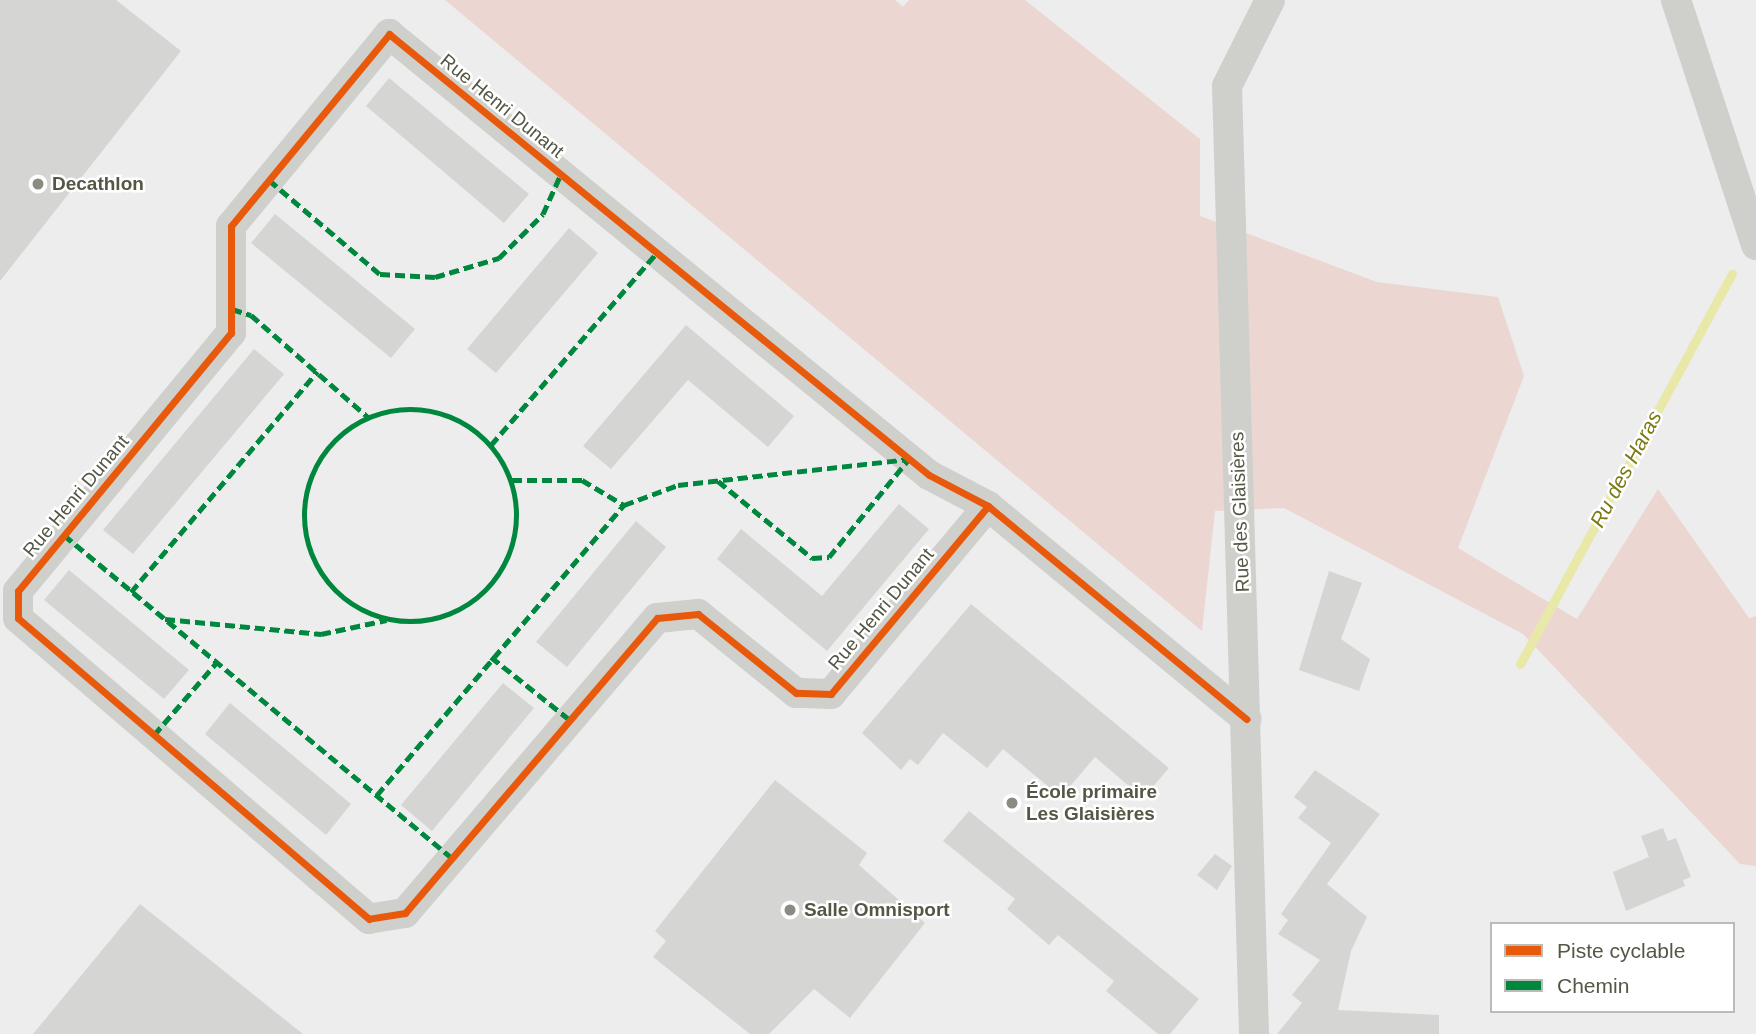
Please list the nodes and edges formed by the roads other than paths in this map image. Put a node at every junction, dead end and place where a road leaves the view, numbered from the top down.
1 (1270, 0) edge
2 (1676, 0) edge
3 (1756, 245) edge
4 (988, 506) junction
5 (1246, 719) junction
6 (1254, 1034) edge

1 - 5 street, Rue des Glaisières
2 - 3 street
4 - 4 street, Rue Henri Dunant
4 - 5 street, Rue Henri Dunant
5 - 6 street, Rue des Glaisières

